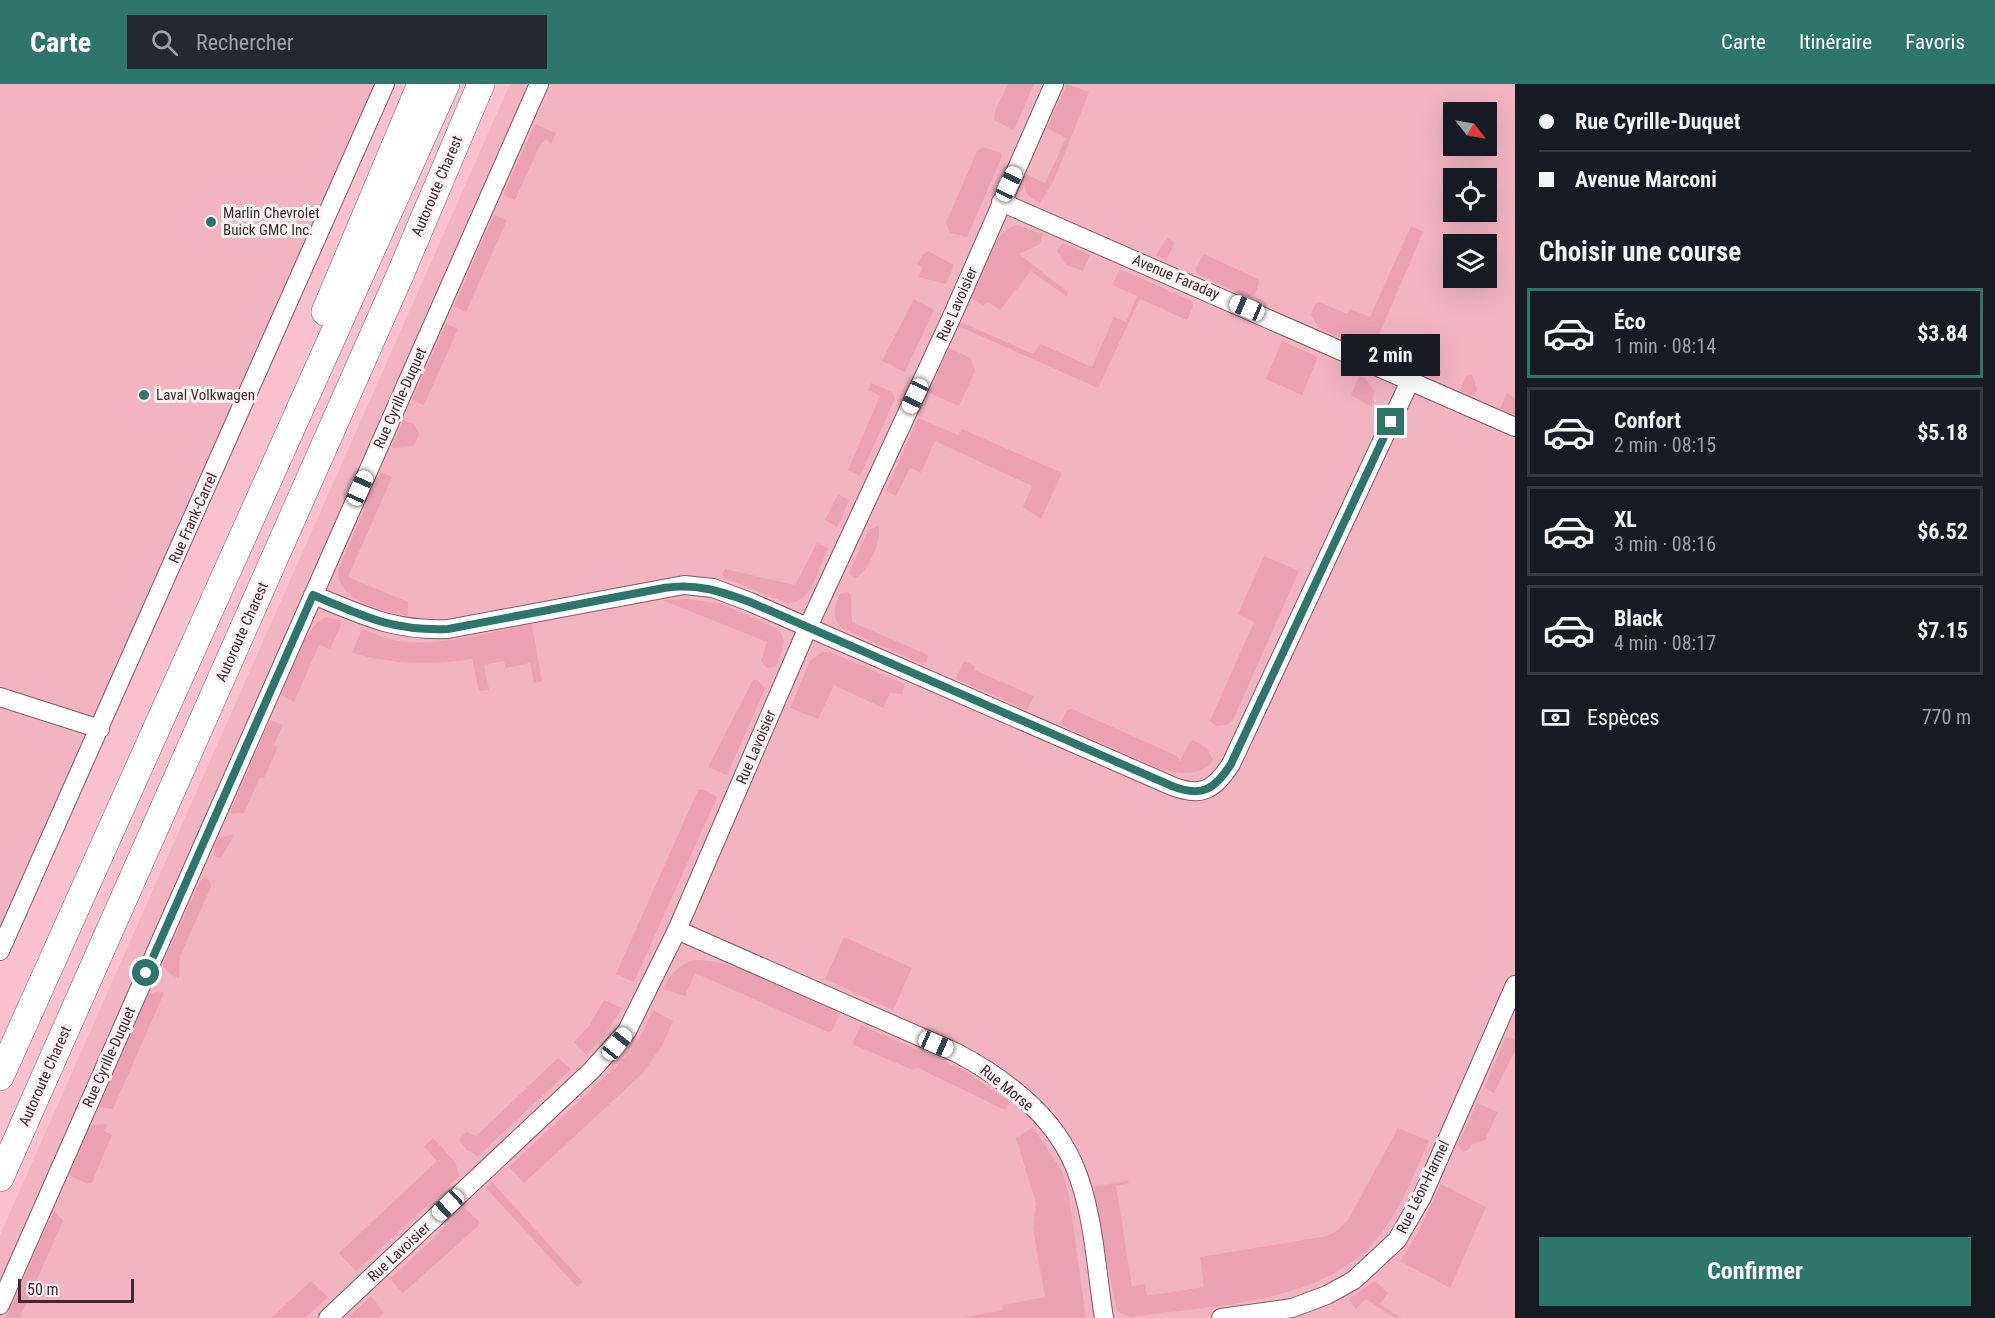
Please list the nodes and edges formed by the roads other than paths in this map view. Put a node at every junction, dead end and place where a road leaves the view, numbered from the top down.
1 (385, 84) edge
2 (421, 84) edge
3 (446, 84) edge
4 (481, 84) edge
5 (495, 84) edge
6 (539, 84) edge
7 (1054, 84) edge
8 (1001, 202) junction
9 (400, 275) junction
10 (1411, 379) junction
11 (1515, 427) edge
12 (238, 552) junction
13 (313, 595) junction
14 (808, 627) junction
15 (0, 697) edge
16 (100, 729) junction
17 (677, 930) junction
18 (0, 951) edge
19 (1515, 985) edge
20 (0, 1077) edge
21 (0, 1178) edge
22 (0, 1305) edge
23 (328, 1318) edge
24 (1104, 1318) edge
25 (1221, 1318) edge

1 - 16 street, Rue Frank-Carrel
2 - 12 highway
3 - 12 highway
4 - 9 highway, Autoroute Charest
5 - 9 highway
6 - 13 street, Rue Cyrille-Duquet
7 - 8 street, Rue Lavoisier
8 - 10 street, Avenue Faraday
8 - 14 street, Rue Lavoisier
9 - 21 highway, Autoroute Charest
10 - 11 street, Avenue Faraday
10 - 14 street
12 - 20 highway
13 - 14 street
13 - 22 street, Rue Cyrille-Duquet
14 - 17 street, Rue Lavoisier
15 - 16 street
16 - 18 street, Rue Frank-Carrel
17 - 23 street, Rue Lavoisier
17 - 24 street, Rue Morse
19 - 25 street, Rue Léon-Harmel

